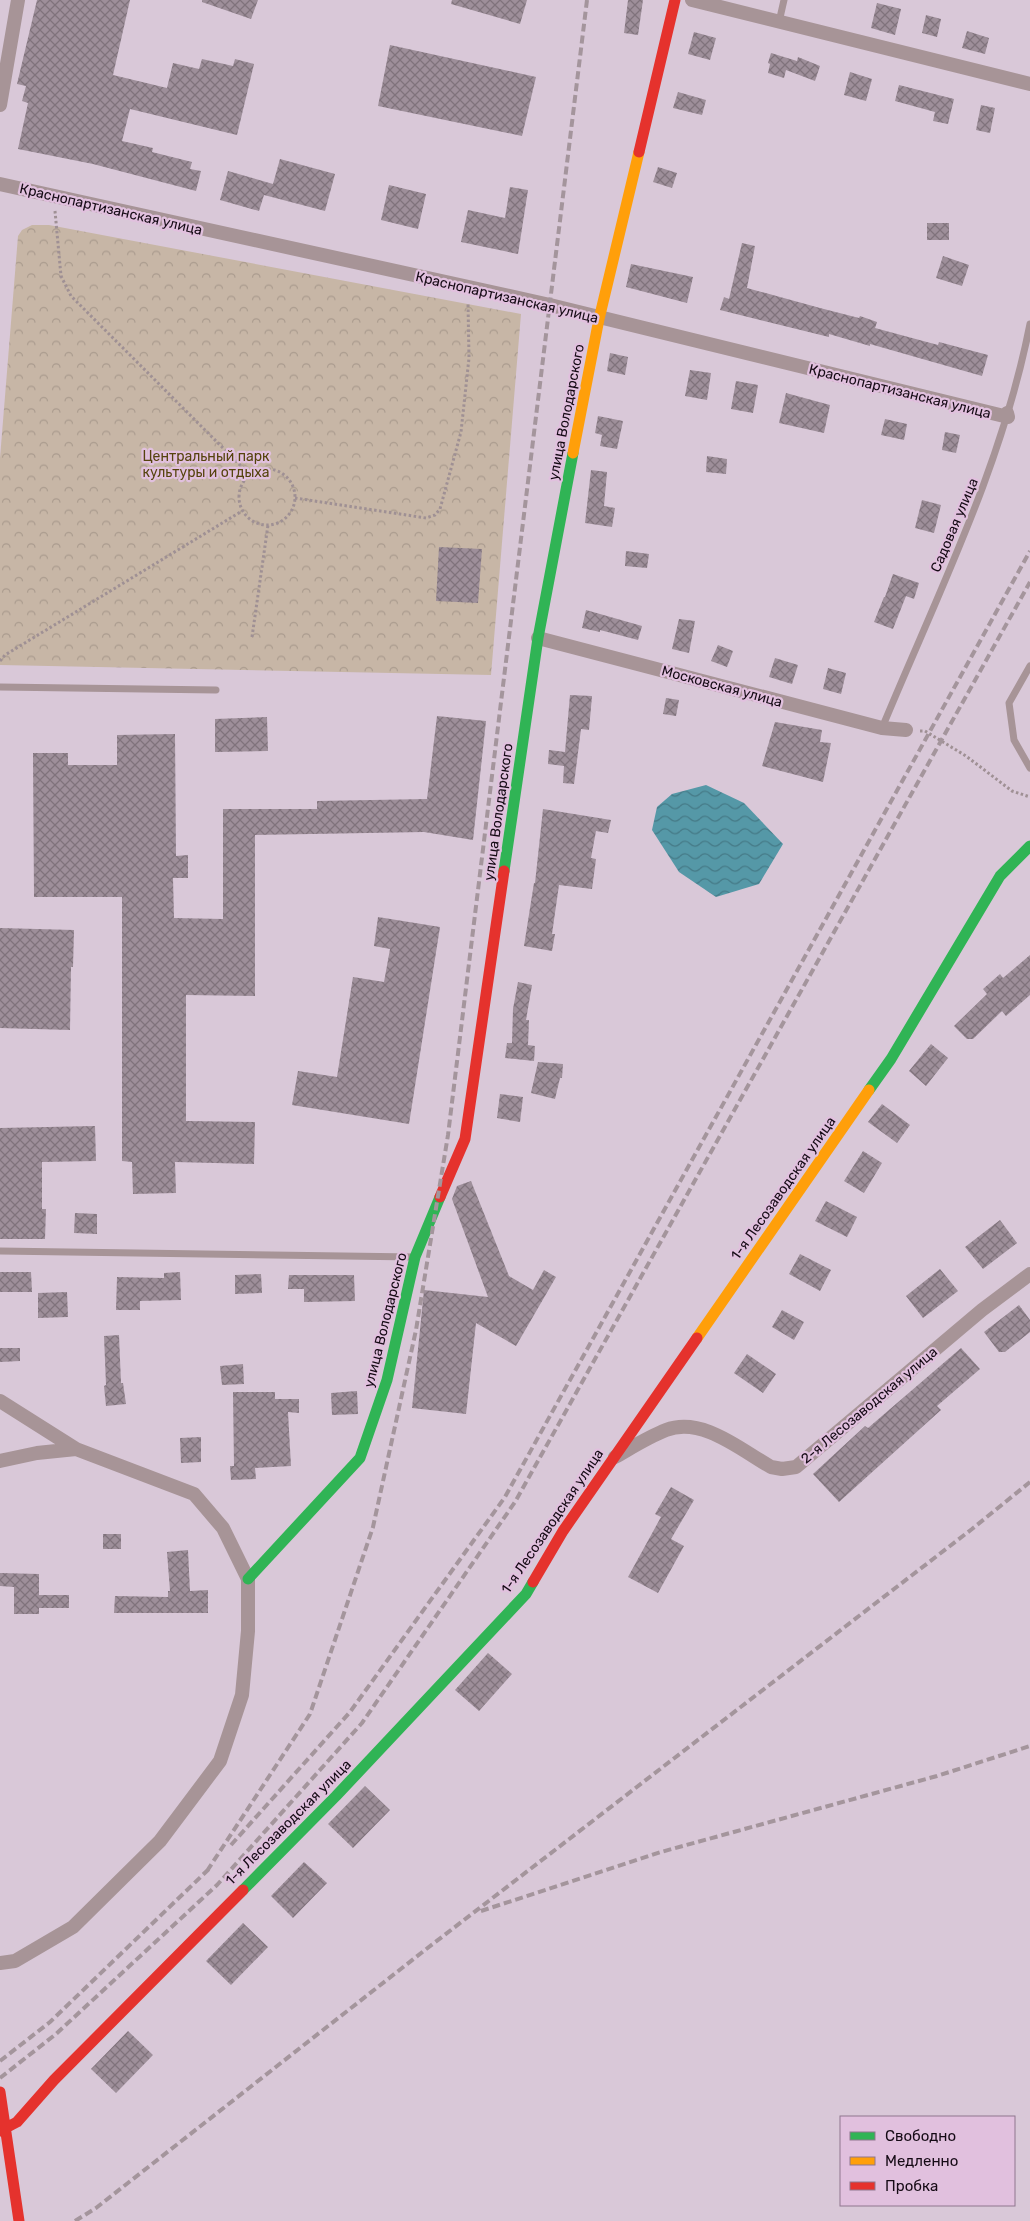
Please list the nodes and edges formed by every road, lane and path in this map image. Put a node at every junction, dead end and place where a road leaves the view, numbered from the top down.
1 (18, 0) edge
2 (675, 0) edge
3 (692, 0) edge
4 (784, 0) edge
5 (779, 22) junction
6 (1030, 84) edge
7 (0, 105) edge
8 (0, 184) edge
9 (54, 196) junction
10 (468, 288) junction
11 (599, 319) junction
12 (1030, 324) edge
13 (1008, 415) junction
14 (249, 474) junction
15 (295, 498) junction
16 (242, 511) junction
17 (268, 525) junction
18 (252, 637) dead end
19 (538, 638) junction
20 (0, 661) edge
21 (1030, 666) edge
22 (0, 687) edge
23 (216, 690) dead end
24 (882, 728) junction
25 (906, 730) joint
26 (1030, 768) edge
27 (1030, 797) edge
28 (1030, 846) edge
29 (0, 1251) edge
30 (414, 1257) junction
31 (1030, 1274) edge
32 (0, 1401) edge
33 (76, 1449) junction
34 (612, 1459) junction
35 (0, 1461) edge
36 (248, 1579) junction
37 (0, 1963) edge
38 (0, 2092) edge
39 (0, 2131) edge
40 (19, 2221) edge

1 - 7 street
2 - 11 street, улица Володарского
3 - 5 street
4 - 5 lane
5 - 6 street
8 - 9 street, Краснопартизанская улица
9 - 10 street, Краснопартизанская улица
9 - 14 path
10 - 11 street, Краснопартизанская улица
10 - 15 path
11 - 13 street, Краснопартизанская улица
11 - 19 street, улица Володарского
12 - 13 lane, Садовая улица
13 - 24 lane, Садовая улица
14 - 15 path
14 - 16 path
15 - 17 path
16 - 17 path
16 - 20 path
17 - 18 path
19 - 24 street, Московская улица
19 - 30 street, улица Володарского
21 - 26 lane
22 - 23 lane
24 - 25 street, Московская улица
25 - 27 path
28 - 34 street, 1-я Лесозаводская улица
29 - 30 lane
30 - 36 street, улица Володарского
31 - 34 street, 2-я Лесозаводская улица
32 - 33 street
33 - 35 street
33 - 36 street
34 - 39 street, 1-я Лесозаводская улица
36 - 37 street
38 - 40 street

